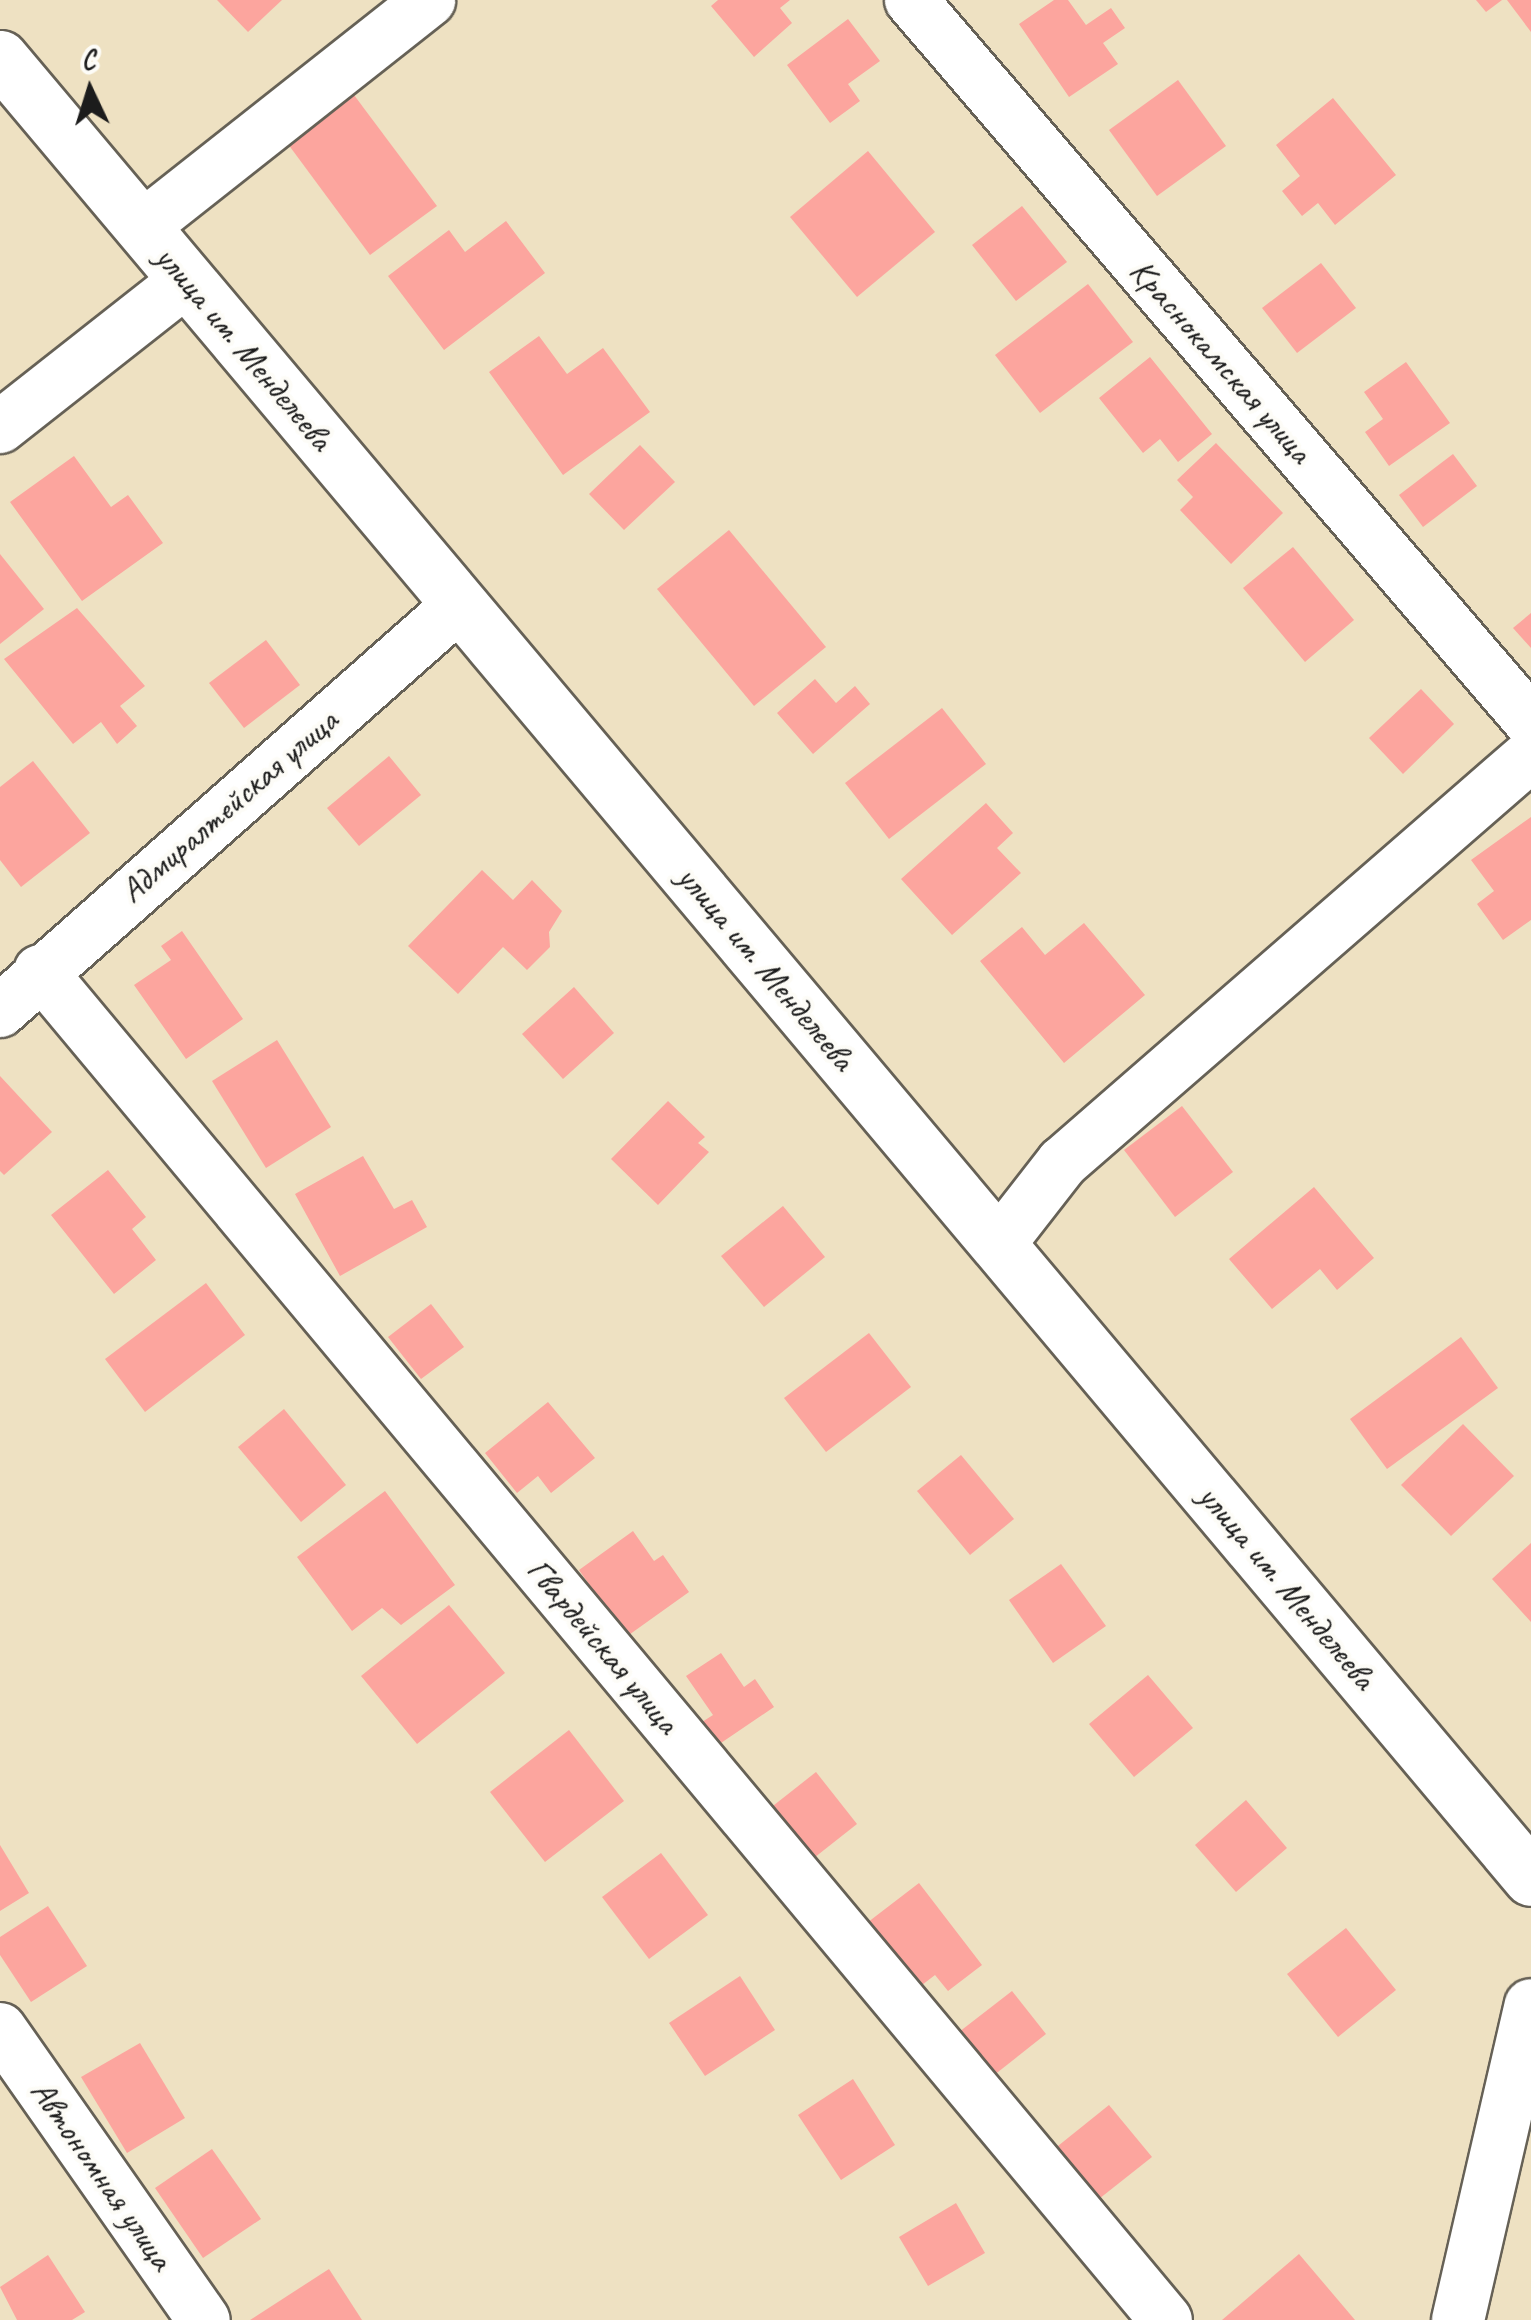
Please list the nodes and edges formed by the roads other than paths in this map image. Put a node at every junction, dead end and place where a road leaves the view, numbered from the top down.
1 (428, 0) edge
2 (911, 0) edge
3 (0, 58) edge
4 (142, 227) junction
5 (187, 280) junction
6 (0, 427) edge
7 (460, 604) junction
8 (1531, 722) edge
9 (1531, 755) edge
10 (40, 971) junction
11 (0, 1011) edge
12 (999, 1244) junction
13 (1531, 1878) edge
14 (1531, 2005) edge
15 (0, 2029) edge
16 (204, 2320) edge
17 (1166, 2320) edge
18 (1458, 2320) edge

1 - 4 street
2 - 8 street, Краснокамская улица
3 - 4 main road, улица им. Менделеева
4 - 5 main road, улица им. Менделеева
5 - 6 street
5 - 7 main road, улица им. Менделеева
7 - 10 street, Адмиралтейская улица
7 - 12 main road, улица им. Менделеева
9 - 12 street
10 - 11 street, Адмиралтейская улица
10 - 17 street, Гвардейская улица
12 - 13 main road, улица им. Менделеева
14 - 18 street
15 - 16 street, Автономная улица

